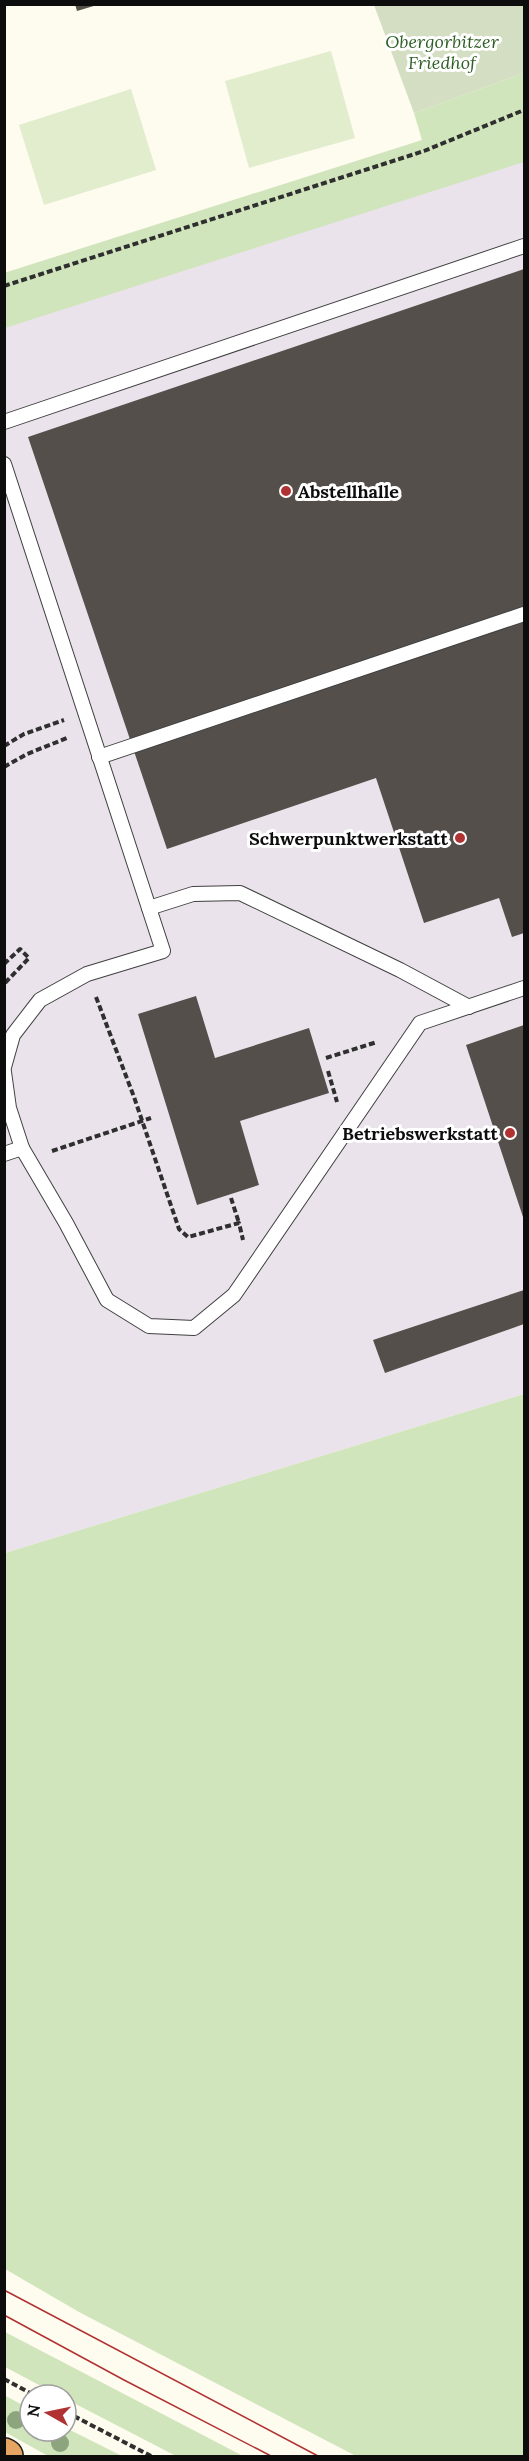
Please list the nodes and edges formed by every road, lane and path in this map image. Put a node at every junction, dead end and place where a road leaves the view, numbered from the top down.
1 (525, 110) edge
2 (525, 246) edge
3 (4, 286) edge
4 (4, 422) edge
5 (4, 464) edge
6 (525, 614) edge
7 (85, 713) junction
8 (90, 729) junction
9 (4, 746) edge
10 (99, 756) junction
11 (4, 767) edge
12 (149, 908) junction
13 (4, 964) edge
14 (87, 974) junction
15 (4, 984) edge
16 (525, 988) edge
17 (469, 1007) junction
18 (340, 1053) dead end
19 (326, 1058) dead end
20 (4, 1070) edge
21 (151, 1118) dead end
22 (142, 1120) junction
23 (25, 1153) junction
24 (4, 1154) edge
25 (231, 1198) dead end
26 (239, 1223) junction
27 (250, 1271) junction
28 (4, 2379) edge
29 (18, 2386) edge
30 (78, 2418) edge
31 (151, 2457) edge

1 - 3 path
2 - 4 lane
5 - 7 lane
6 - 10 lane
7 - 8 lane
7 - 9 path
8 - 10 lane
8 - 11 path
10 - 12 lane
12 - 14 lane
12 - 17 lane
13 - 15 path
14 - 20 lane
14 - 22 path
16 - 17 lane
17 - 27 lane
18 - 19 path
20 - 23 lane
21 - 22 path
22 - 23 path
22 - 26 path
23 - 24 lane
23 - 27 lane
25 - 26 path
26 - 27 path
28 - 29 path
30 - 31 path

